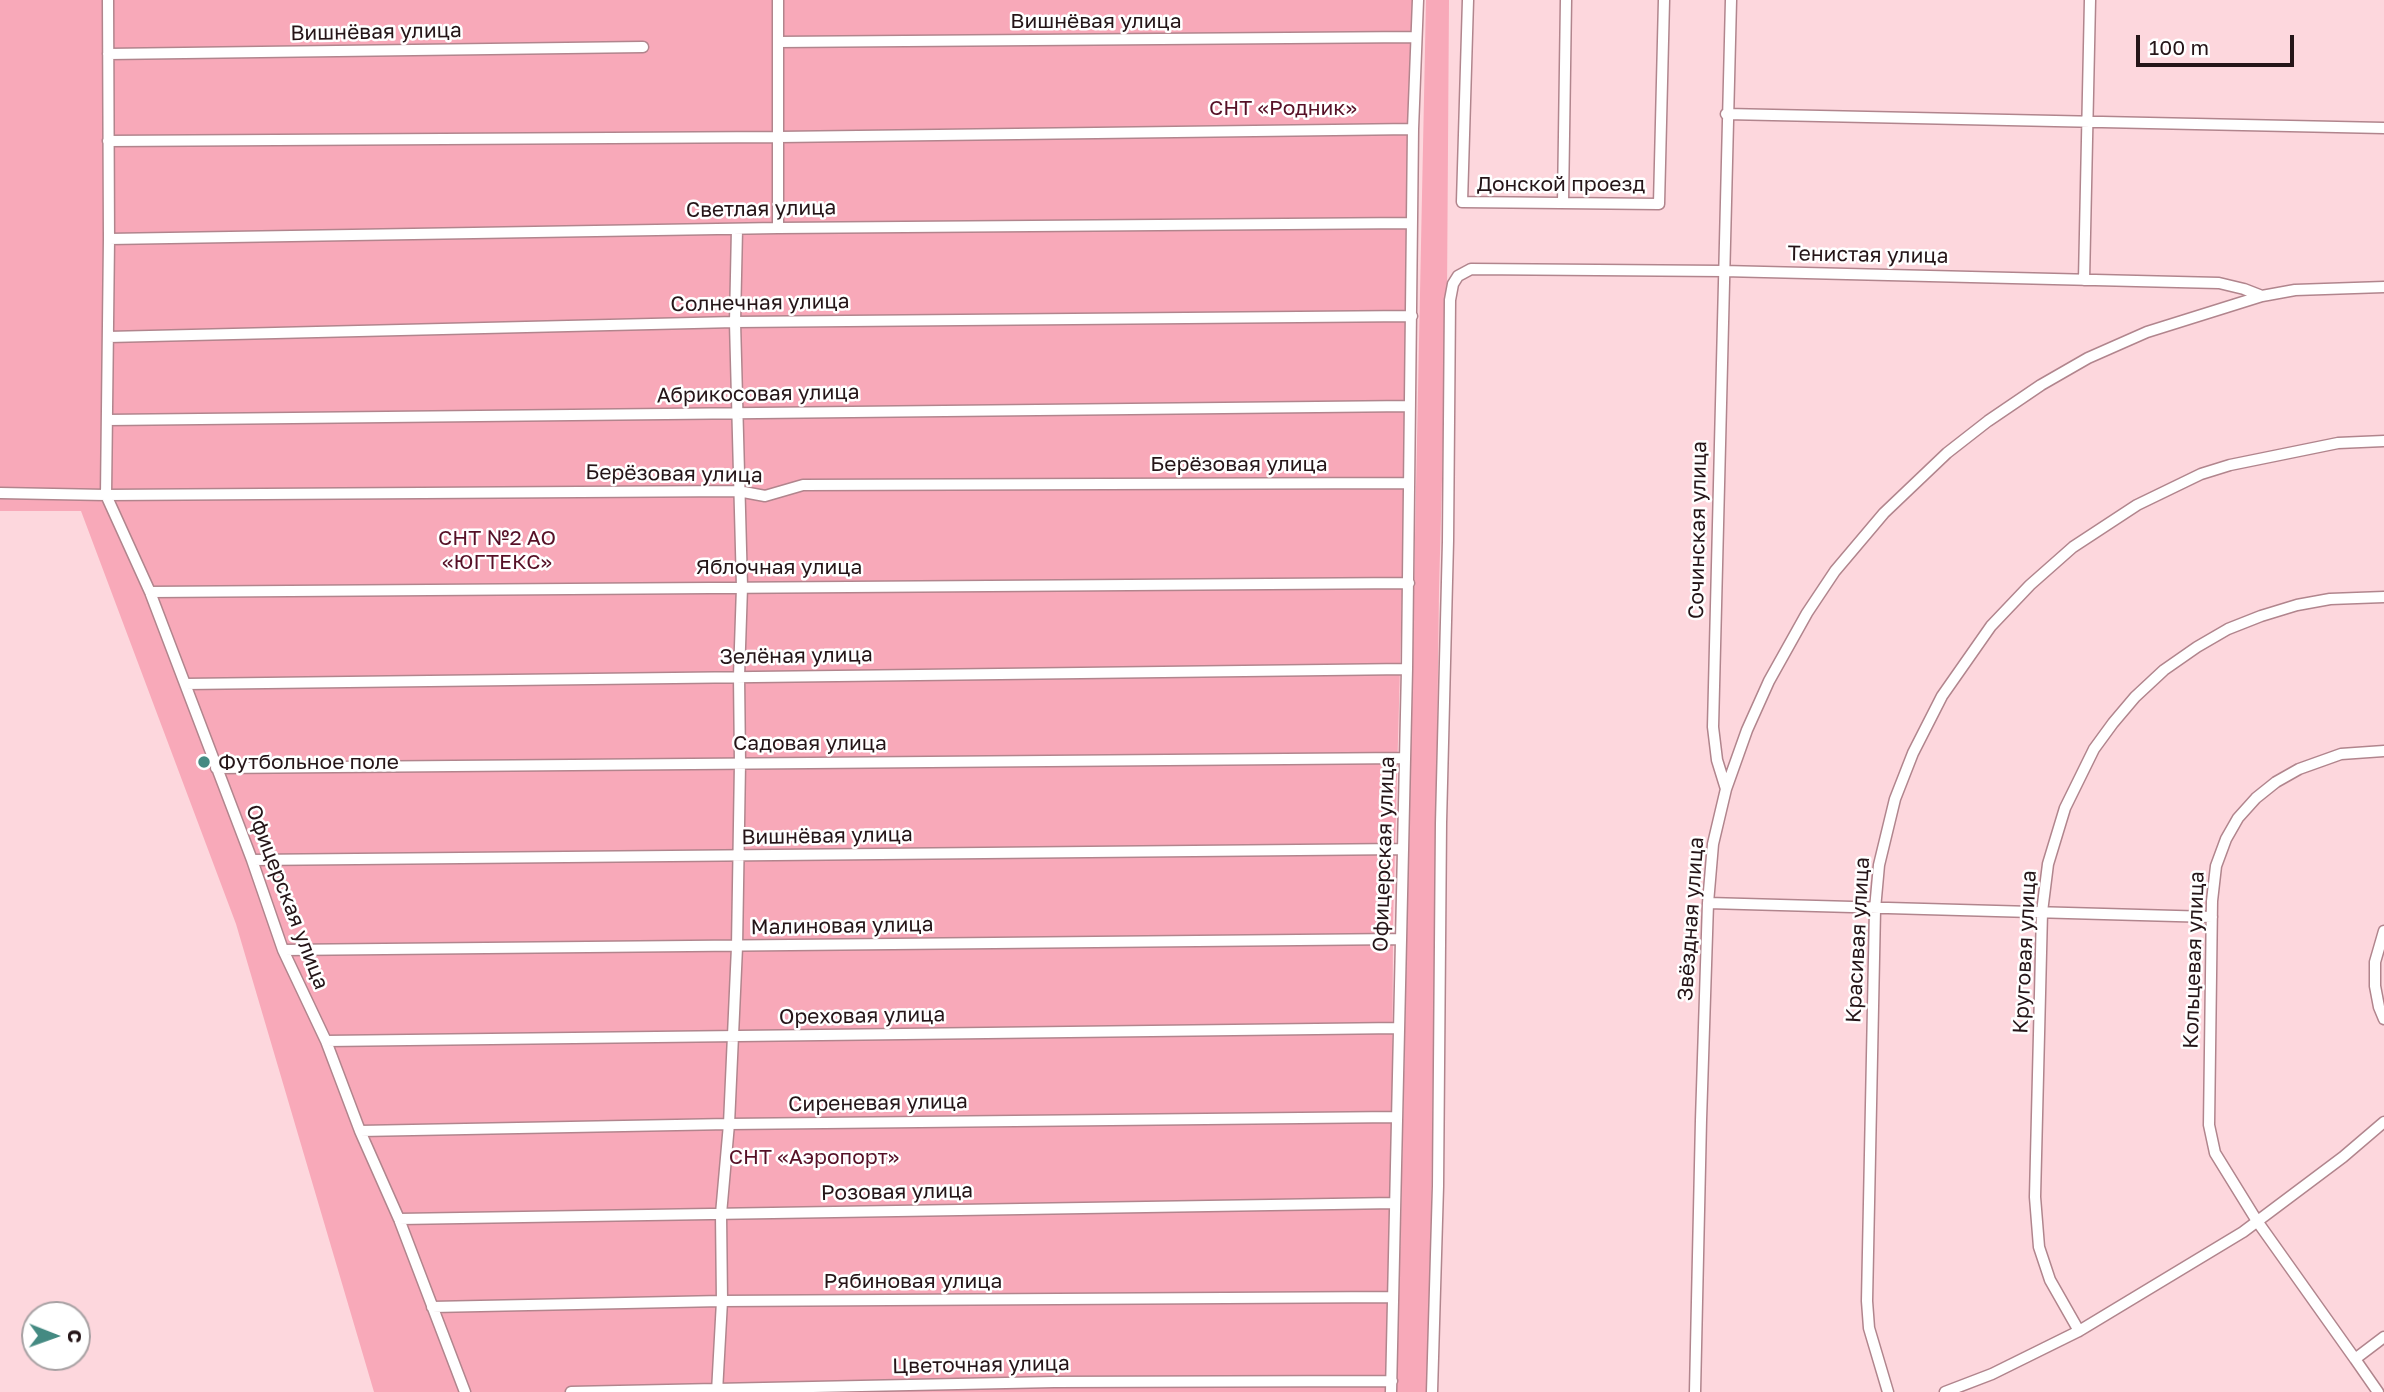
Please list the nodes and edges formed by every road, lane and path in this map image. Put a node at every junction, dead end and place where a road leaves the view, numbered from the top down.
1 (108, 0) edge
2 (778, 0) edge
3 (1418, 0) edge
4 (1468, 0) edge
5 (1566, 0) edge
6 (1664, 0) edge
7 (1731, 0) edge
8 (2090, 0) edge
9 (1415, 37) junction
10 (778, 42) junction
11 (643, 47) dead end
12 (108, 54) junction
13 (1726, 114) junction
14 (2087, 122) junction
15 (2384, 128) edge
16 (1413, 129) junction
17 (779, 137) junction
18 (108, 141) junction
19 (1563, 202) junction
20 (1412, 223) junction
21 (778, 228) junction
22 (737, 229) junction
23 (109, 239) junction
24 (1723, 271) junction
25 (2084, 280) junction
26 (2384, 287) edge
27 (2262, 296) junction
28 (1412, 316) junction
29 (735, 322) junction
30 (108, 337) junction
31 (1410, 406) junction
32 (738, 413) junction
33 (107, 420) junction
34 (2384, 441) edge
35 (1409, 483) junction
36 (738, 491) junction
37 (0, 493) edge
38 (106, 495) junction
39 (1409, 583) junction
40 (742, 587) junction
41 (150, 592) junction
42 (2384, 597) edge
43 (1407, 669) junction
44 (739, 676) junction
45 (186, 684) junction
46 (2384, 751) edge
47 (1405, 758) junction
48 (740, 763) junction
49 (216, 768) junction
50 (1726, 789) junction
51 (1403, 849) junction
52 (738, 856) junction
53 (252, 860) junction
54 (1708, 903) junction
55 (1875, 909) junction
56 (2042, 912) junction
57 (2212, 917) junction
58 (2384, 931) edge
59 (1400, 939) junction
60 (737, 947) junction
61 (283, 950) junction
62 (2384, 1019) edge
63 (1399, 1028) junction
64 (732, 1037) junction
65 (326, 1041) junction
66 (1396, 1116) junction
67 (2384, 1122) edge
68 (729, 1124) junction
69 (360, 1131) junction
70 (1395, 1203) junction
71 (721, 1214) junction
72 (399, 1219) junction
73 (2256, 1221) junction
74 (1393, 1297) junction
75 (722, 1301) junction
76 (432, 1307) junction
77 (2078, 1331) junction
78 (2384, 1337) edge
79 (2355, 1359) junction
80 (1392, 1381) junction
81 (717, 1390) edge
82 (465, 1392) edge
83 (571, 1392) edge
84 (1391, 1392) edge
85 (1432, 1392) edge
86 (1695, 1392) edge
87 (1888, 1392) edge
88 (1945, 1392) edge
89 (2378, 1392) edge

1 - 12 street
2 - 10 street
3 - 9 street, Офицерская улица
4 - 19 street, Донской проезд
5 - 19 street
6 - 19 street, Донской проезд
7 - 13 street, Сочинская улица
8 - 14 street
9 - 10 street, Вишнёвая улица
9 - 16 street, Офицерская улица
10 - 17 street
11 - 12 street, Вишнёвая улица
12 - 18 street
13 - 14 street
13 - 24 street, Сочинская улица
14 - 15 street
14 - 25 street
16 - 17 street
16 - 20 street, Офицерская улица
17 - 18 street
17 - 21 street
18 - 23 street
20 - 21 street, Светлая улица
20 - 28 street, Офицерская улица
21 - 22 street, Светлая улица
22 - 23 street, Светлая улица
22 - 29 street
23 - 30 street
24 - 25 street, Тенистая улица
24 - 50 street, Сочинская улица
24 - 85 street, Тенистая улица
25 - 27 street, Тенистая улица
26 - 27 street, Звёздная улица
27 - 50 street, Звёздная улица
28 - 29 street, Солнечная улица
28 - 31 street, Офицерская улица
29 - 30 street, Солнечная улица
29 - 32 street
30 - 33 street
31 - 32 street, Абрикосовая улица
31 - 35 street, Офицерская улица
32 - 33 street, Абрикосовая улица
32 - 36 street
33 - 38 street
34 - 55 street, Красивая улица
35 - 36 street, Берёзовая улица
35 - 39 street, Офицерская улица
36 - 38 street, Берёзовая улица
36 - 40 street
37 - 38 street, Берёзовая улица
38 - 41 street, Офицерская улица
39 - 40 street, Яблочная улица
39 - 43 street, Офицерская улица
40 - 41 street, Яблочная улица
40 - 44 street
41 - 45 street, Офицерская улица
42 - 56 street, Круговая улица
43 - 44 street, Зелёная улица
43 - 47 street, Офицерская улица
44 - 45 street, Зелёная улица
44 - 48 street
45 - 49 street, Офицерская улица
46 - 57 street, Кольцевая улица
47 - 48 street, Садовая улица
47 - 51 street, Офицерская улица
48 - 49 street, Садовая улица
48 - 52 street
49 - 53 street, Офицерская улица
50 - 54 street, Звёздная улица
51 - 52 street, Вишнёвая улица
51 - 59 street, Офицерская улица
52 - 53 street, Вишнёвая улица
52 - 60 street
53 - 61 street, Офицерская улица
54 - 55 street
54 - 86 street, Звёздная улица
55 - 56 street
55 - 87 street, Красивая улица
56 - 57 street
56 - 77 street, Круговая улица
57 - 73 street, Кольцевая улица
58 - 62 street
59 - 60 street, Малиновая улица
59 - 63 street, Офицерская улица
60 - 61 street, Малиновая улица
60 - 64 street
61 - 65 street, Офицерская улица
63 - 64 street, Ореховая улица
63 - 66 street, Офицерская улица
64 - 65 street, Ореховая улица
64 - 68 street
65 - 69 street, Офицерская улица
66 - 68 street, Сиреневая улица
66 - 70 street, Офицерская улица
67 - 73 street
68 - 69 street, Сиреневая улица
68 - 71 street
69 - 72 street, Офицерская улица
70 - 71 street, Розовая улица
70 - 74 street, Офицерская улица
71 - 72 street, Розовая улица
71 - 75 street
72 - 76 street, Офицерская улица
73 - 77 street
73 - 79 street, Кольцевая улица
74 - 75 street, Рябиновая улица
74 - 80 street, Офицерская улица
75 - 76 street, Рябиновая улица
75 - 81 street
76 - 82 street, Офицерская улица
77 - 88 street
78 - 79 street
79 - 89 street, Кольцевая улица
80 - 81 street, Цветочная улица
80 - 84 street, Офицерская улица
81 - 83 street, Цветочная улица

